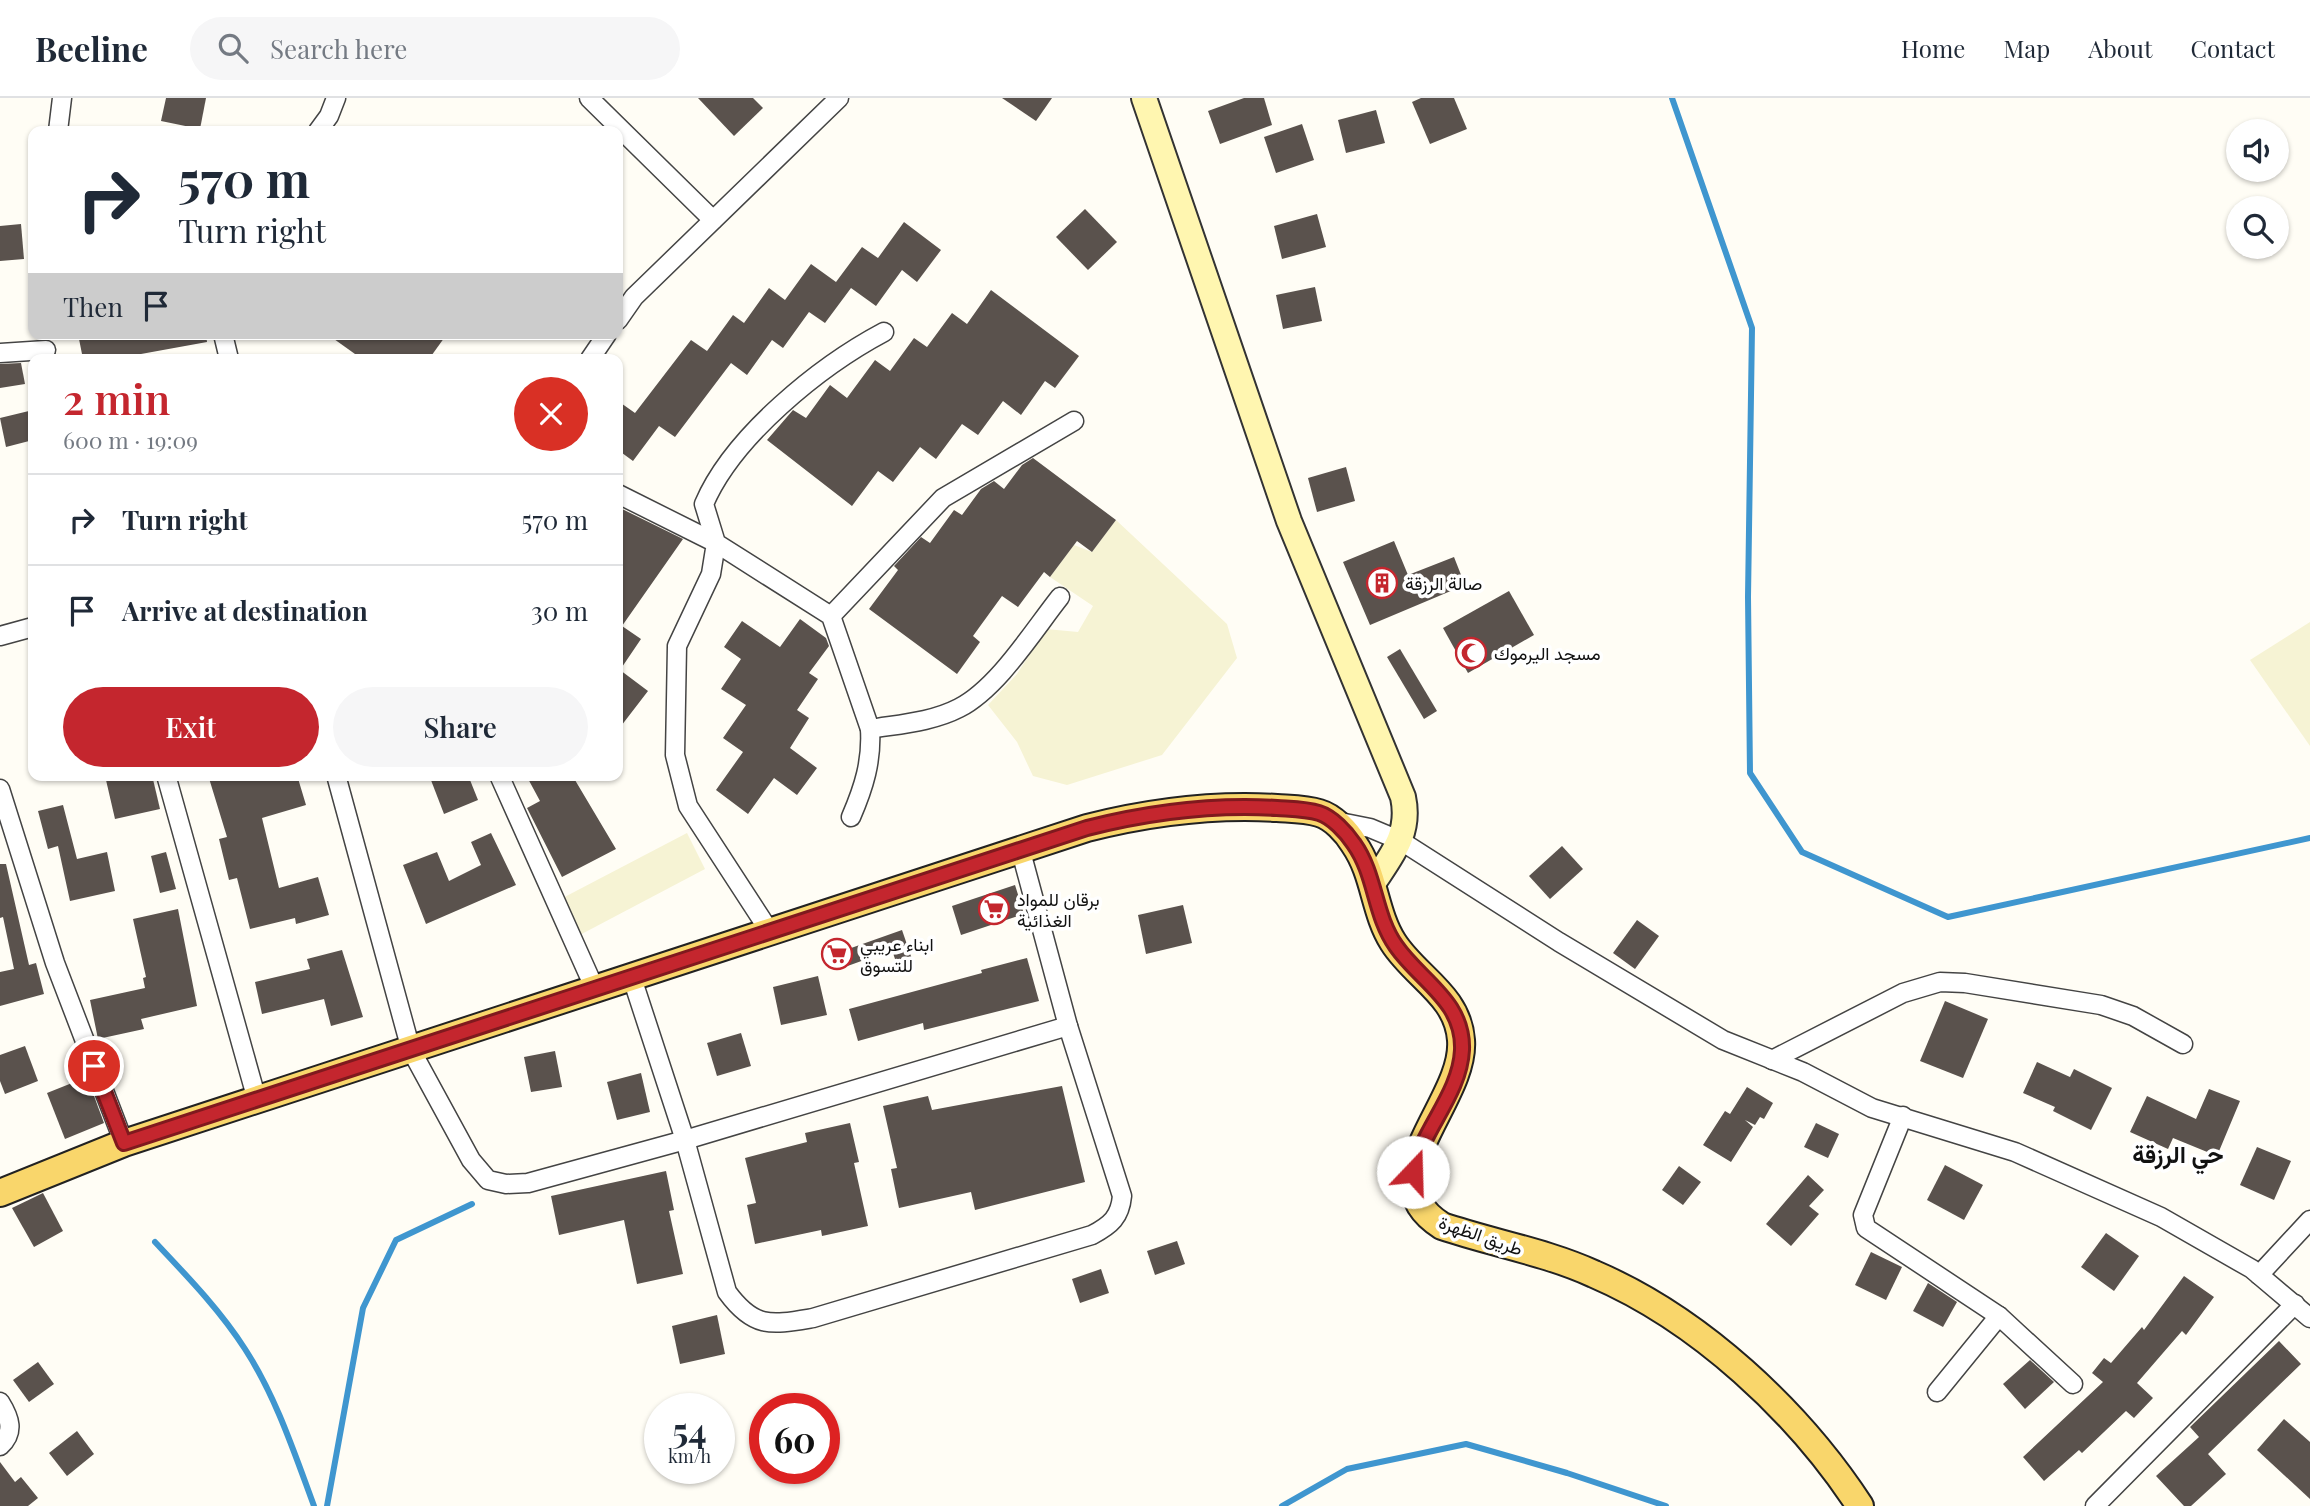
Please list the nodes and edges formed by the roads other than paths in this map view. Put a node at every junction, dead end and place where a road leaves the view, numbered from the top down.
1 (62, 98) edge
2 (336, 98) edge
3 (589, 98) edge
4 (839, 98) edge
5 (1144, 98) edge
6 (59, 126) edge
7 (322, 126) edge
8 (617, 126) edge
9 (623, 131) edge
10 (713, 220) junction
11 (623, 313) edge
12 (884, 332) dead end
13 (47, 348) edge
14 (0, 353) edge
15 (1074, 421) dead end
16 (623, 496) edge
17 (716, 543) junction
18 (1060, 597) dead end
19 (831, 616) junction
20 (28, 628) edge
21 (0, 636) edge
22 (870, 729) junction
23 (168, 781) edge
24 (338, 781) edge
25 (502, 781) edge
26 (0, 789) edge
27 (851, 817) dead end
28 (4, 821) edge
29 (1332, 821) junction
30 (1401, 841) junction
31 (1020, 848) junction
32 (1371, 885) junction
33 (770, 932) junction
34 (632, 978) junction
35 (594, 987) junction
36 (1068, 1026) junction
37 (2183, 1044) dead end
38 (411, 1050) junction
39 (1772, 1060) junction
40 (257, 1100) junction
41 (1903, 1116) junction
42 (685, 1140) junction
43 (124, 1143) junction
44 (2, 1185) edge
45 (2310, 1220) edge
46 (2259, 1275) junction
47 (2295, 1304) junction
48 (1999, 1316) junction
49 (2310, 1318) edge
50 (2073, 1384) dead end
51 (1937, 1392) dead end
52 (0, 1402) edge
53 (0, 1446) edge
54 (1860, 1506) edge
55 (2095, 1506) edge

1 - 6 street
2 - 7 street
3 - 8 street
4 - 10 street
5 - 30 street
9 - 10 street
10 - 11 street
12 - 17 street
13 - 14 street
15 - 19 street
16 - 17 street
17 - 19 street
17 - 33 street
18 - 22 street
19 - 22 street
20 - 21 street
22 - 27 street
23 - 40 street
24 - 38 street
25 - 35 street
26 - 28 street
28 - 43 street
29 - 30 street
29 - 31 main road
29 - 32 main road, طريق الظهرة
30 - 32 street
30 - 39 street
31 - 33 main road
31 - 36 street
32 - 54 main road, طريق الظهرة
33 - 34 main road
34 - 35 main road
34 - 42 street
35 - 38 main road
36 - 42 street
36 - 42 street
37 - 39 street
38 - 40 main road
38 - 42 street
39 - 41 street
40 - 43 main road
41 - 46 street
41 - 48 street
43 - 44 main road
45 - 46 street
46 - 47 street
47 - 49 street
47 - 55 street
48 - 50 street
48 - 51 street
52 - 53 street

